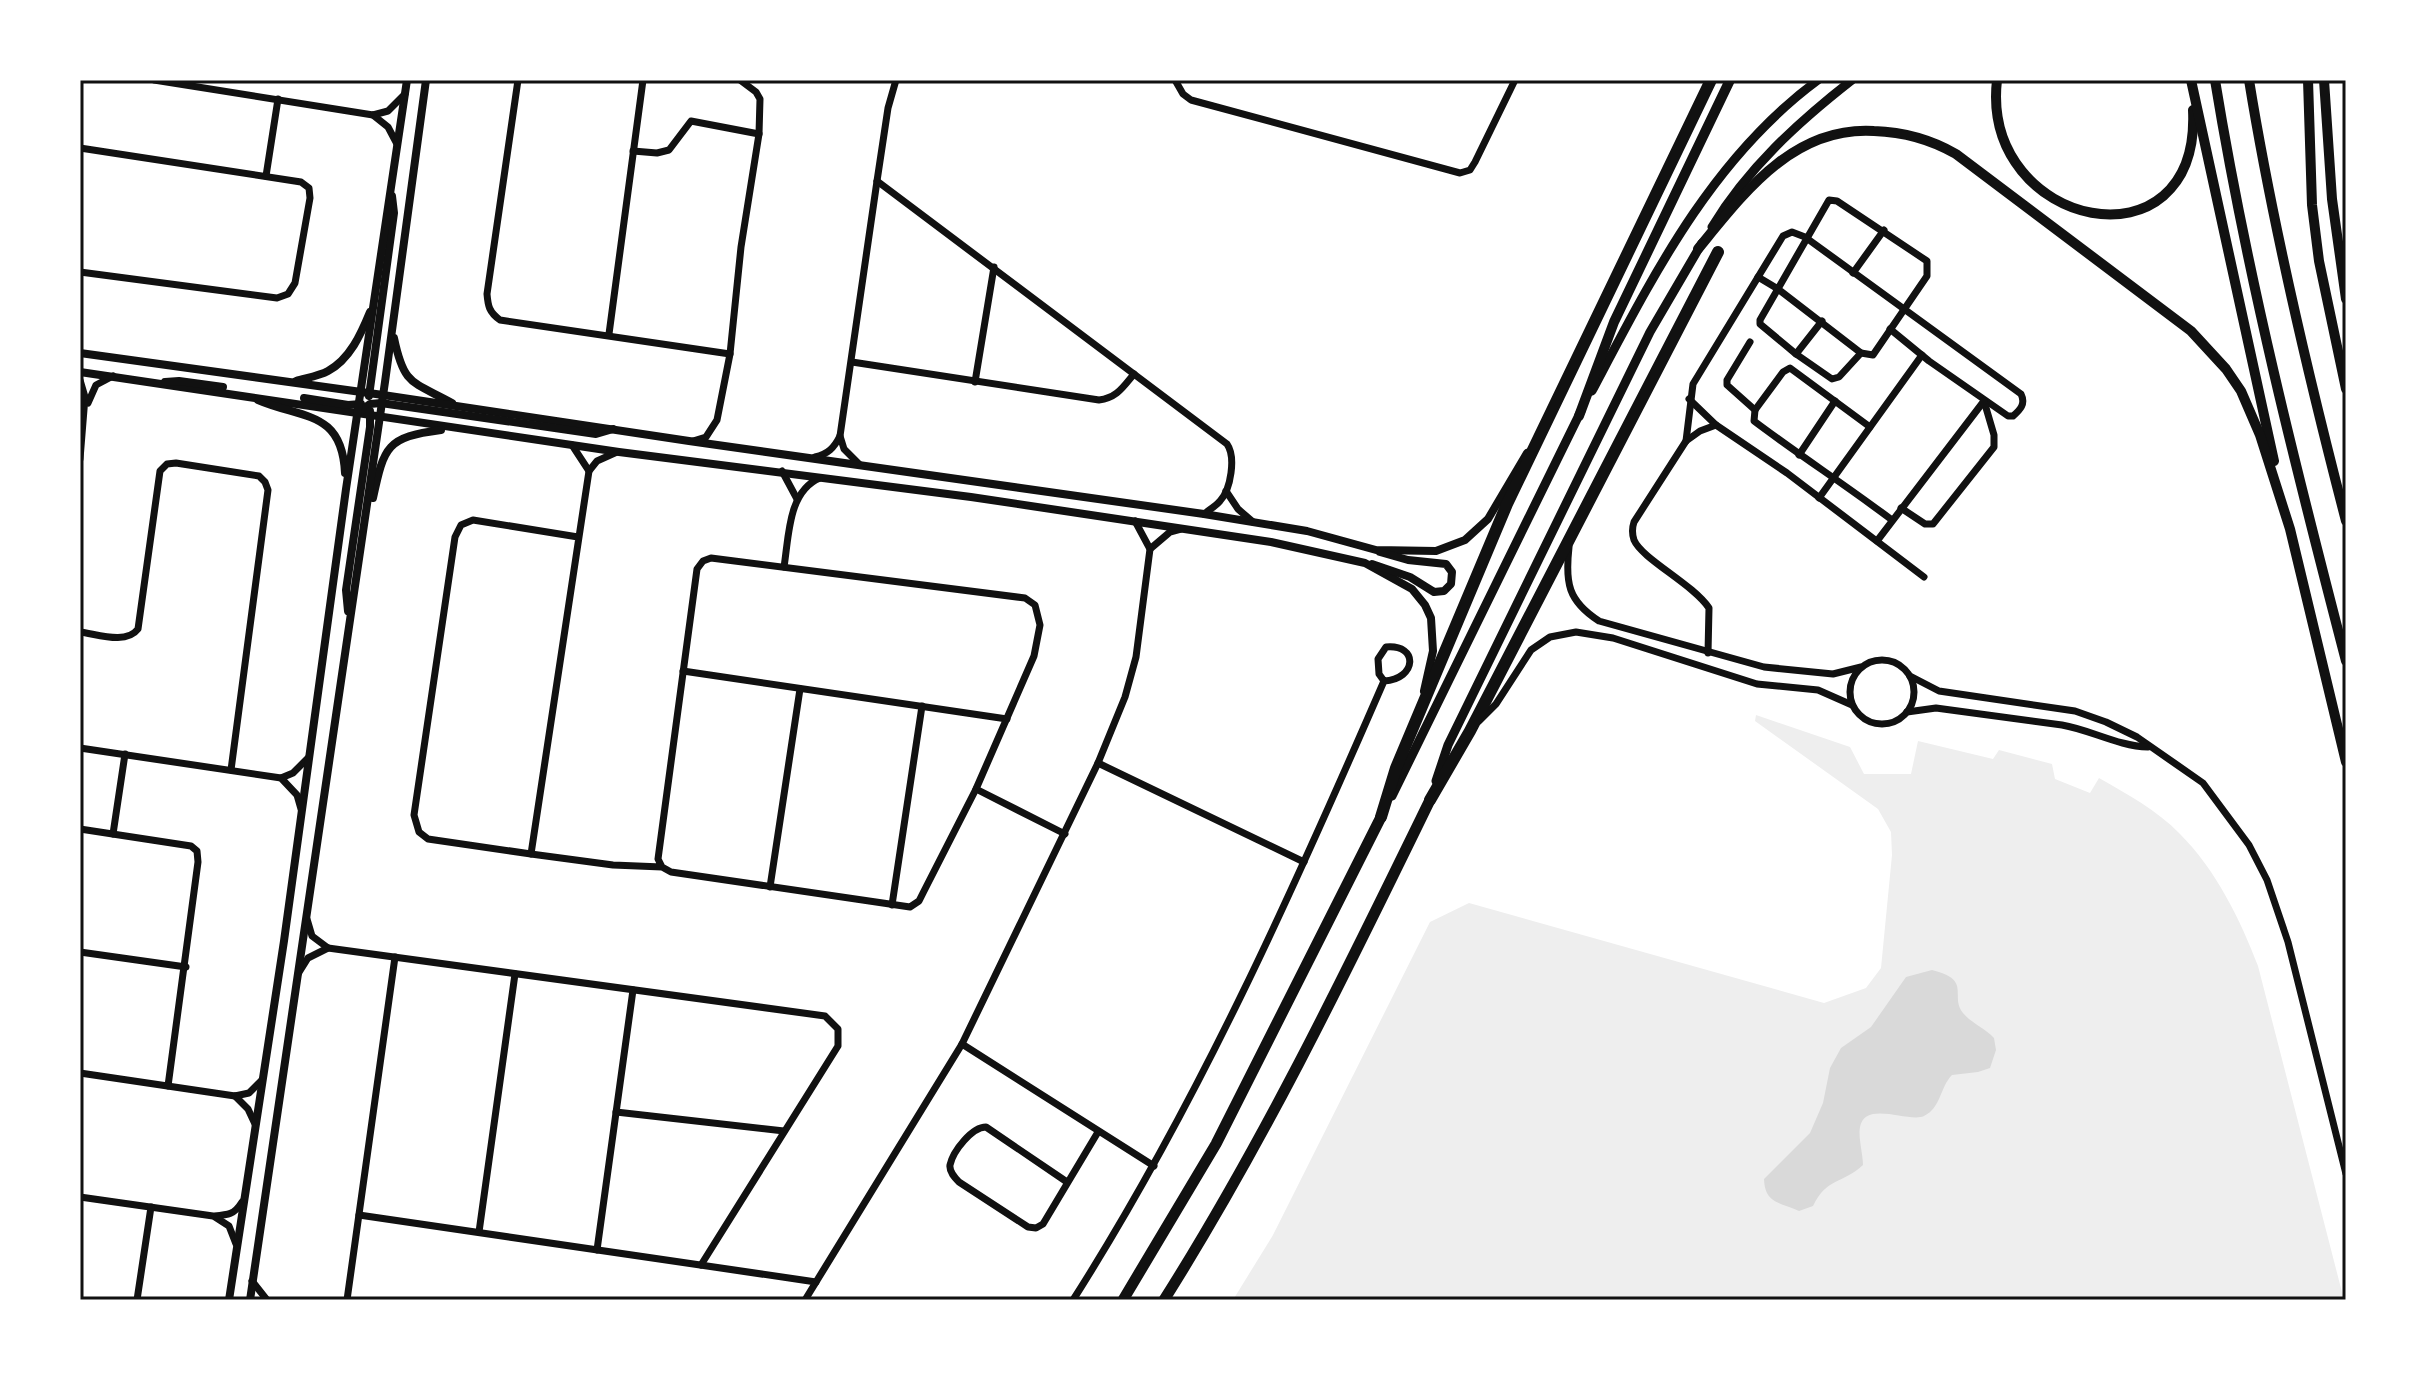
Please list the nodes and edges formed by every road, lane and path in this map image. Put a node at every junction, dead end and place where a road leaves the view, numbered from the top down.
1 (154, 80) edge
2 (407, 80) edge
3 (426, 80) edge
4 (518, 80) edge
5 (643, 80) edge
6 (740, 80) edge
7 (896, 80) edge
8 (1175, 80) edge
9 (1515, 80) edge
10 (1711, 80) edge
11 (1730, 80) edge
12 (1818, 80) edge
13 (1852, 80) edge
14 (1997, 80) edge
15 (2191, 80) edge
16 (2215, 80) edge
17 (2249, 80) edge
18 (2308, 80) edge
19 (2324, 80) edge
20 (172, 81) edge
21 (405, 94) junction
22 (278, 99) junction
23 (373, 115) junction
24 (759, 134) junction
25 (398, 145) junction
26 (80, 148) edge
27 (633, 151) junction
28 (266, 176) junction
29 (877, 181) junction
30 (390, 192) junction
31 (1884, 230) junction
32 (1805, 237) junction
33 (1698, 249) junction
34 (1718, 252) dead end
35 (994, 267) junction
36 (80, 272) edge
37 (1853, 273) junction
38 (1758, 277) junction
39 (1778, 289) junction
40 (2346, 299) edge
41 (376, 300) junction
42 (1904, 310) junction
43 (1822, 321) junction
44 (1890, 329) junction
45 (392, 330) junction
46 (609, 334) junction
47 (1750, 342) dead end
48 (80, 353) edge
49 (1861, 353) junction
50 (730, 354) junction
51 (1796, 354) junction
52 (1922, 355) junction
53 (852, 362) junction
54 (80, 372) edge
55 (1134, 374) junction
56 (115, 375) junction
57 (80, 380) edge
58 (292, 382) junction
59 (975, 382) junction
60 (161, 384) junction
61 (2346, 389) edge
62 (248, 396) junction
63 (382, 399) junction
64 (1689, 399) junction
65 (1835, 401) junction
66 (1984, 401) junction
67 (365, 402) junction
68 (456, 406) junction
69 (1755, 410) junction
70 (84, 413) junction
71 (375, 416) junction
72 (1579, 416) junction
73 (1716, 425) junction
74 (1870, 427) junction
75 (454, 428) junction
76 (613, 429) junction
77 (1540, 435) junction
78 (840, 436) junction
79 (689, 441) junction
80 (1686, 441) junction
81 (572, 445) junction
82 (619, 452) junction
83 (1799, 455) junction
84 (813, 458) junction
85 (80, 459) edge
86 (864, 467) junction
87 (589, 471) junction
88 (782, 471) junction
89 (823, 476) junction
90 (1834, 477) junction
91 (346, 489) junction
92 (1226, 491) junction
93 (1819, 498) junction
94 (797, 499) junction
95 (1901, 508) junction
96 (1204, 514) junction
97 (1892, 520) junction
98 (1135, 521) junction
99 (2346, 521) edge
100 (1253, 522) junction
101 (363, 526) junction
102 (1182, 528) junction
103 (2290, 529) junction
104 (578, 537) junction
105 (1569, 541) junction
106 (1877, 541) junction
107 (1150, 549) junction
108 (1376, 550) junction
109 (1365, 563) junction
110 (784, 567) junction
111 (1924, 577) dead end
112 (350, 616) junction
113 (80, 632) edge
114 (1708, 653) junction
115 (2346, 661) edge
116 (1742, 663) junction
117 (1861, 667) junction
118 (683, 671) junction
119 (1910, 676) junction
120 (1739, 680) junction
121 (1384, 681) junction
122 (800, 689) junction
123 (1852, 705) junction
124 (922, 706) junction
125 (1420, 710) junction
126 (1907, 712) junction
127 (1007, 719) junction
128 (1470, 731) junction
129 (2148, 747) junction
130 (80, 748) edge
131 (311, 752) junction
132 (125, 754) junction
133 (2346, 762) edge
134 (1098, 763) junction
135 (231, 770) junction
136 (281, 778) junction
137 (976, 789) junction
138 (1430, 800) junction
139 (302, 815) junction
140 (1381, 817) junction
141 (80, 829) edge
142 (113, 834) junction
143 (1065, 834) junction
144 (531, 854) junction
145 (1304, 862) junction
146 (662, 867) junction
147 (770, 887) junction
148 (892, 905) junction
149 (306, 917) junction
150 (328, 948) junction
151 (80, 952) edge
152 (395, 957) junction
153 (186, 967) junction
154 (515, 974) junction
155 (298, 975) junction
156 (633, 990) junction
157 (962, 1044) junction
158 (80, 1073) edge
159 (262, 1079) junction
160 (168, 1086) junction
161 (235, 1096) junction
162 (616, 1112) junction
163 (255, 1124) junction
164 (784, 1131) junction
165 (1098, 1132) junction
166 (1154, 1166) junction
167 (2346, 1174) edge
168 (1067, 1182) junction
169 (80, 1197) edge
170 (245, 1198) junction
171 (151, 1207) junction
172 (359, 1215) junction
173 (213, 1216) junction
174 (479, 1232) junction
175 (238, 1247) junction
176 (597, 1250) junction
177 (701, 1265) junction
178 (252, 1281) junction
179 (816, 1282) junction
180 (137, 1300) edge
181 (229, 1300) edge
182 (250, 1300) edge
183 (267, 1300) edge
184 (347, 1300) edge
185 (805, 1300) edge
186 (1073, 1300) edge
187 (1123, 1300) edge
188 (1164, 1300) edge

1 - 20 street
2 - 21 street
3 - 45 street
4 - 46 street
5 - 27 street
6 - 24 street
7 - 29 street
8 - 9 street
10 - 77 highway
11 - 72 main road
12 - 72 main road
13 - 33 main road
14 - 15 main road
15 - 103 main road
16 - 115 main road
17 - 99 main road
18 - 61 main road
19 - 40 main road
20 - 22 street
21 - 23 street
21 - 25 street
22 - 23 street
22 - 28 street
23 - 25 street
24 - 27 street
24 - 50 street
25 - 30 street
26 - 28 street
27 - 46 street
28 - 36 street
29 - 35 street
29 - 53 street
30 - 41 street
30 - 67 street
31 - 32 street
31 - 37 street
31 - 42 street
32 - 37 street
32 - 38 street
32 - 39 street
33 - 103 main road
33 - 138 main road
34 - 105 highway
35 - 55 street
35 - 59 street
37 - 42 street
38 - 39 street
38 - 64 street
39 - 43 street
39 - 51 street
41 - 58 street
41 - 67 street
42 - 44 street
42 - 66 street
43 - 49 street
43 - 51 street
44 - 49 street
44 - 52 street
45 - 63 street
45 - 68 street
46 - 50 street
47 - 69 street
48 - 58 street
49 - 51 street
50 - 79 street
52 - 66 street
52 - 74 street
53 - 59 street
53 - 78 street
54 - 56 street
55 - 59 street
55 - 92 street
56 - 60 street
56 - 70 street
57 - 70 street
58 - 67 street
60 - 62 street
60 - 67 street
62 - 67 street
62 - 91 street
63 - 67 street
63 - 68 street
63 - 71 street
63 - 76 street
64 - 73 street
64 - 80 street
65 - 69 street
65 - 74 street
65 - 83 street
66 - 95 street
66 - 95 street
67 - 71 street
67 - 71 street
67 - 91 street
68 - 76 street
69 - 83 street
70 - 85 street
71 - 75 street
71 - 101 street
71 - 112 street
72 - 140 main road
73 - 80 street
73 - 93 street
74 - 90 street
75 - 81 street
75 - 101 street
76 - 79 street
77 - 108 street
77 - 125 highway
78 - 84 street
78 - 86 street
79 - 84 street
80 - 114 street
81 - 82 street
81 - 87 street
82 - 87 street
82 - 88 street
83 - 90 street
84 - 86 street
86 - 96 street
87 - 104 street
88 - 89 street
88 - 94 street
89 - 94 street
89 - 98 street
90 - 93 street
90 - 97 street
91 - 131 street
92 - 96 street
92 - 100 street
93 - 106 street
94 - 110 street
95 - 97 street
96 - 100 street
97 - 106 street
98 - 102 street
98 - 107 street
100 - 108 street
101 - 112 street
102 - 107 street
102 - 109 street
103 - 133 main road
104 - 144 street
104 - 144 street
105 - 114 street
105 - 128 highway
106 - 111 street
107 - 134 street
108 - 109 street
109 - 125 street
110 - 118 street
110 - 127 street
112 - 149 street
113 - 135 street
114 - 116 street
116 - 117 street
116 - 120 street
117 - 119 street
117 - 123 street
118 - 122 street
118 - 146 street
119 - 126 street
119 - 129 street
120 - 123 street
120 - 128 street
121 - 121 street
121 - 145 street
122 - 124 street
122 - 147 street
123 - 126 street
124 - 127 street
124 - 148 street
125 - 140 highway
126 - 129 street
127 - 137 street
128 - 138 highway
129 - 167 street
130 - 132 street
131 - 136 street
131 - 139 street
132 - 135 street
132 - 142 street
134 - 143 street
134 - 145 street
135 - 136 street
136 - 139 street
137 - 143 street
137 - 148 street
138 - 188 highway
139 - 159 street
140 - 187 highway
141 - 142 street
142 - 153 street
143 - 157 street
144 - 146 street
145 - 166 street
146 - 147 street
147 - 148 street
149 - 150 street
149 - 155 street
150 - 152 street
150 - 155 street
151 - 153 street
152 - 154 street
152 - 172 street
153 - 160 street
154 - 156 street
154 - 174 street
155 - 178 street
156 - 162 street
156 - 164 street
157 - 165 street
157 - 179 street
158 - 160 street
159 - 161 street
159 - 163 street
160 - 161 street
161 - 163 street
162 - 164 street
162 - 176 street
163 - 170 street
164 - 177 street
165 - 166 street
165 - 168 street
166 - 186 street
168 - 168 street
169 - 171 street
170 - 173 street
170 - 175 street
171 - 173 street
171 - 180 street
172 - 174 street
172 - 184 street
173 - 175 street
174 - 176 street
175 - 181 street
176 - 177 street
177 - 179 street
178 - 182 street
178 - 183 street
179 - 185 street

